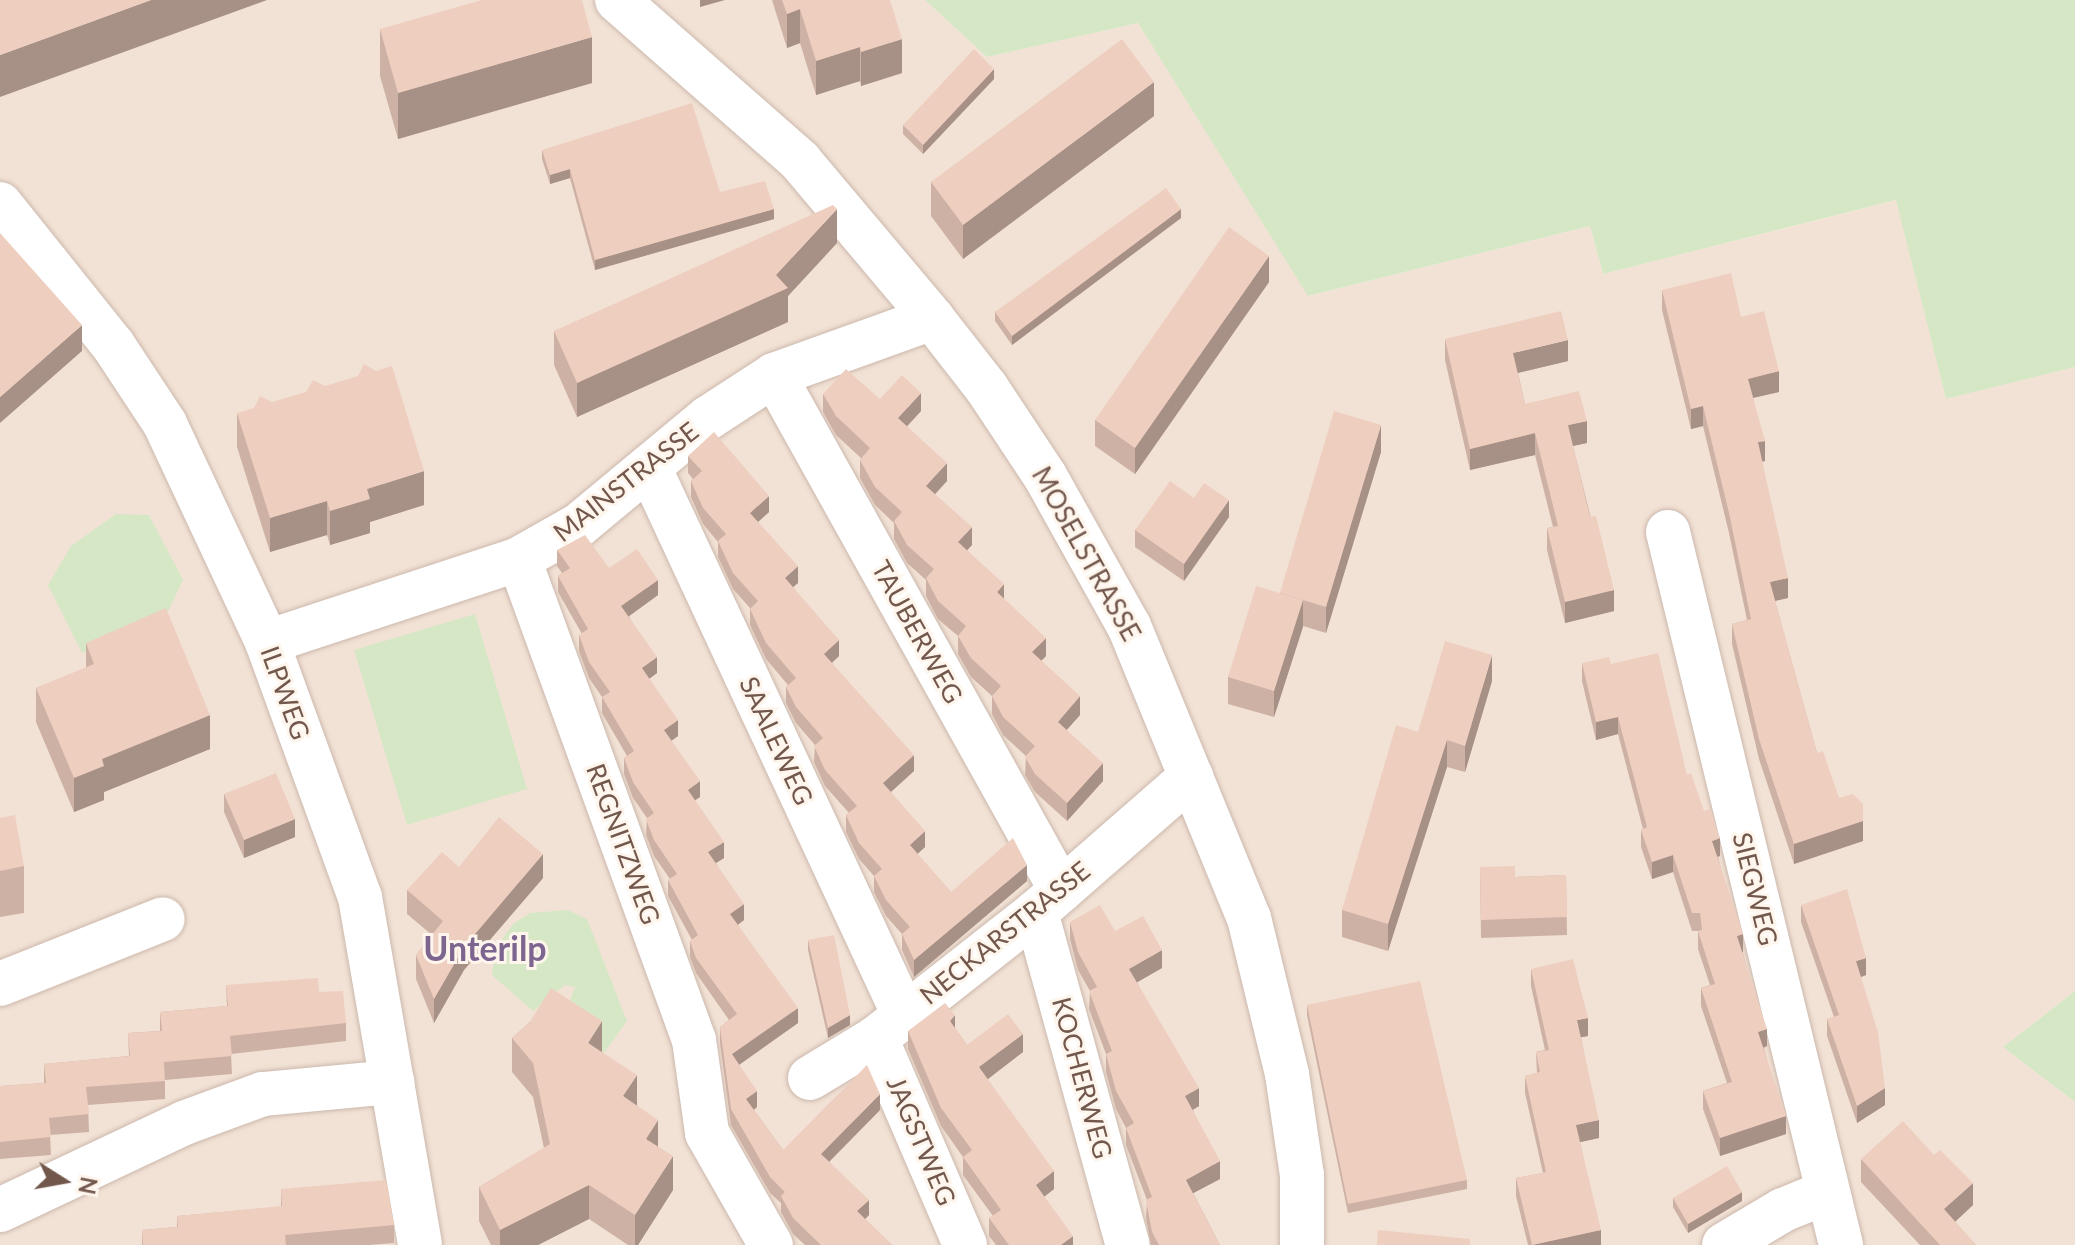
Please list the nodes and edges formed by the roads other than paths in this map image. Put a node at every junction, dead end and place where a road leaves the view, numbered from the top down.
1 (617, 0) edge
2 (0, 204) edge
3 (932, 318) junction
4 (774, 375) junction
5 (649, 467) junction
6 (1668, 532) dead end
7 (519, 559) junction
8 (267, 642) junction
9 (1191, 777) junction
10 (1048, 901) junction
11 (163, 919) dead end
12 (0, 984) edge
13 (890, 1026) junction
14 (810, 1078) dead end
15 (392, 1082) junction
16 (1827, 1192) junction
17 (0, 1210) edge
18 (420, 1245) edge
19 (771, 1245) edge
20 (965, 1245) edge
21 (1128, 1245) edge
22 (1302, 1245) edge
23 (1724, 1245) edge
24 (1841, 1245) edge

1 - 3 street, MOSELSTRASSE
2 - 8 street, ILPWEG
3 - 4 street, MAINSTRASSE
3 - 9 street, MOSELSTRASSE
4 - 5 street, MAINSTRASSE
4 - 10 street, TAUBERWEG
5 - 7 street, MAINSTRASSE
5 - 13 street, SAALEWEG
6 - 16 street, SIEGWEG
7 - 8 street, MAINSTRASSE
7 - 19 street, REGNITZWEG
8 - 15 street, ILPWEG
9 - 10 street, NECKARSTRASSE
9 - 22 street, MOSELSTRASSE
10 - 13 street, NECKARSTRASSE
10 - 21 street, KOCHERWEG
11 - 12 street
13 - 14 street, NECKARSTRASSE
13 - 20 street, JAGSTWEG
15 - 17 street
15 - 18 street, ILPWEG
16 - 23 street
16 - 24 street, SIEGWEG

